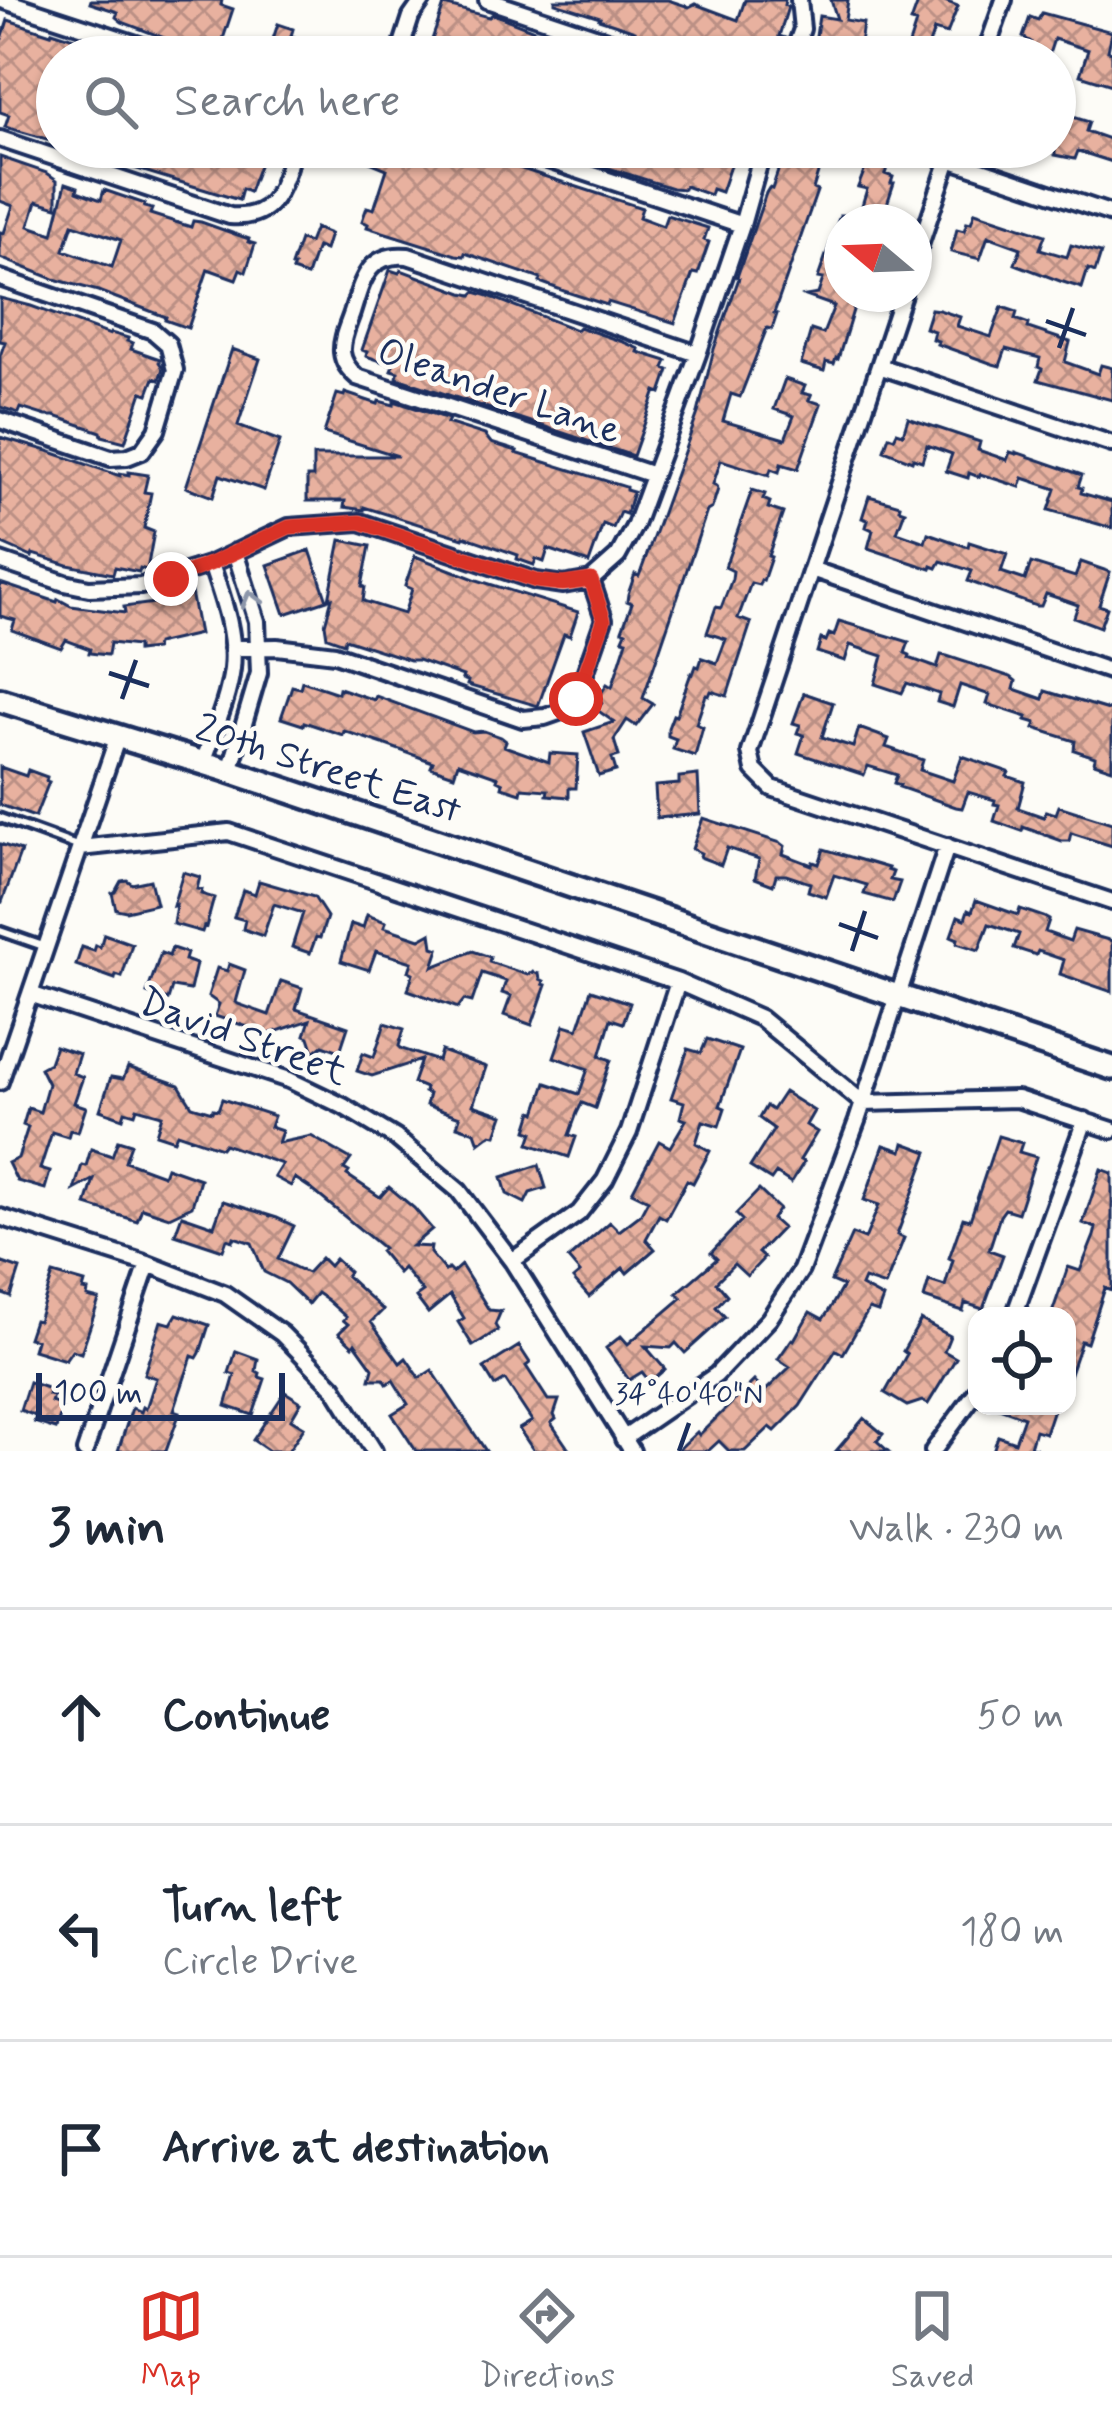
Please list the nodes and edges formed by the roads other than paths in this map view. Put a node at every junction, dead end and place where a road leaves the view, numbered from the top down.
1 (2, 0) edge
2 (423, 0) edge
3 (487, 0) edge
4 (799, 0) edge
5 (1004, 0) edge
6 (112, 36) edge
7 (405, 36) edge
8 (594, 36) edge
9 (800, 36) edge
10 (991, 36) edge
11 (0, 139) edge
12 (36, 151) edge
13 (87, 168) edge
14 (286, 168) edge
15 (572, 168) edge
16 (758, 168) edge
17 (946, 168) edge
18 (991, 168) edge
19 (932, 209) edge
20 (1112, 214) edge
21 (742, 225) junction
22 (0, 278) edge
23 (897, 312) edge
24 (698, 354) junction
25 (879, 366) junction
26 (0, 420) edge
27 (1112, 445) edge
28 (652, 475) junction
29 (235, 552) junction
30 (0, 561) edge
31 (212, 563) junction
32 (811, 569) junction
33 (591, 580) junction
34 (259, 647) junction
35 (232, 648) junction
36 (1112, 672) edge
37 (0, 700) edge
38 (118, 736) junction
39 (203, 763) junction
40 (230, 771) junction
41 (0, 818) edge
42 (947, 846) junction
43 (80, 848) junction
44 (1112, 902) edge
45 (0, 931) edge
46 (46, 947) junction
47 (678, 982) junction
48 (30, 994) junction
49 (897, 995) junction
50 (1112, 1068) edge
51 (0, 1082) edge
52 (863, 1103) junction
53 (1085, 1120) junction
54 (1112, 1130) edge
55 (0, 1216) edge
56 (512, 1261) junction
57 (148, 1264) junction
58 (1017, 1307) edge
59 (968, 1403) edge
60 (628, 1445) edge
61 (85, 1451) edge
62 (374, 1451) edge
63 (933, 1451) edge

1 - 6 street
2 - 7 street
3 - 8 street
4 - 9 street
5 - 10 street
11 - 12 street
13 - 14 street
15 - 21 street
16 - 21 street
17 - 19 street
18 - 20 street
21 - 24 street
22 - 26 street
23 - 25 street
24 - 28 street
24 - 28 street, Oleander Lane
25 - 27 street
25 - 32 street
28 - 33 street
29 - 31 street
29 - 33 street
34 -> 29 street
30 - 31 street
31 - 35 street
32 - 36 street
32 - 42 street
33 - 34 street
34 - 35 street
34 - 40 street
35 - 39 street
37 - 38 main road, 20th Street East
38 - 39 main road, 20th Street East
38 - 43 street
39 - 40 main road, 20th Street East
40 - 49 main road, 20th Street East
41 - 43 lane
42 - 44 street
42 - 49 street
43 - 46 street
43 - 47 street
45 - 46 lane
46 - 48 street
47 - 52 street
47 - 56 street
48 - 51 street
48 - 56 street, David Street
49 - 50 main road, 20th Street East
49 - 52 street
52 - 53 street
52 - 60 street
53 - 54 street
53 - 58 street
55 - 57 street
56 - 60 street, David Street
57 - 61 street
57 - 62 street
59 - 63 street

